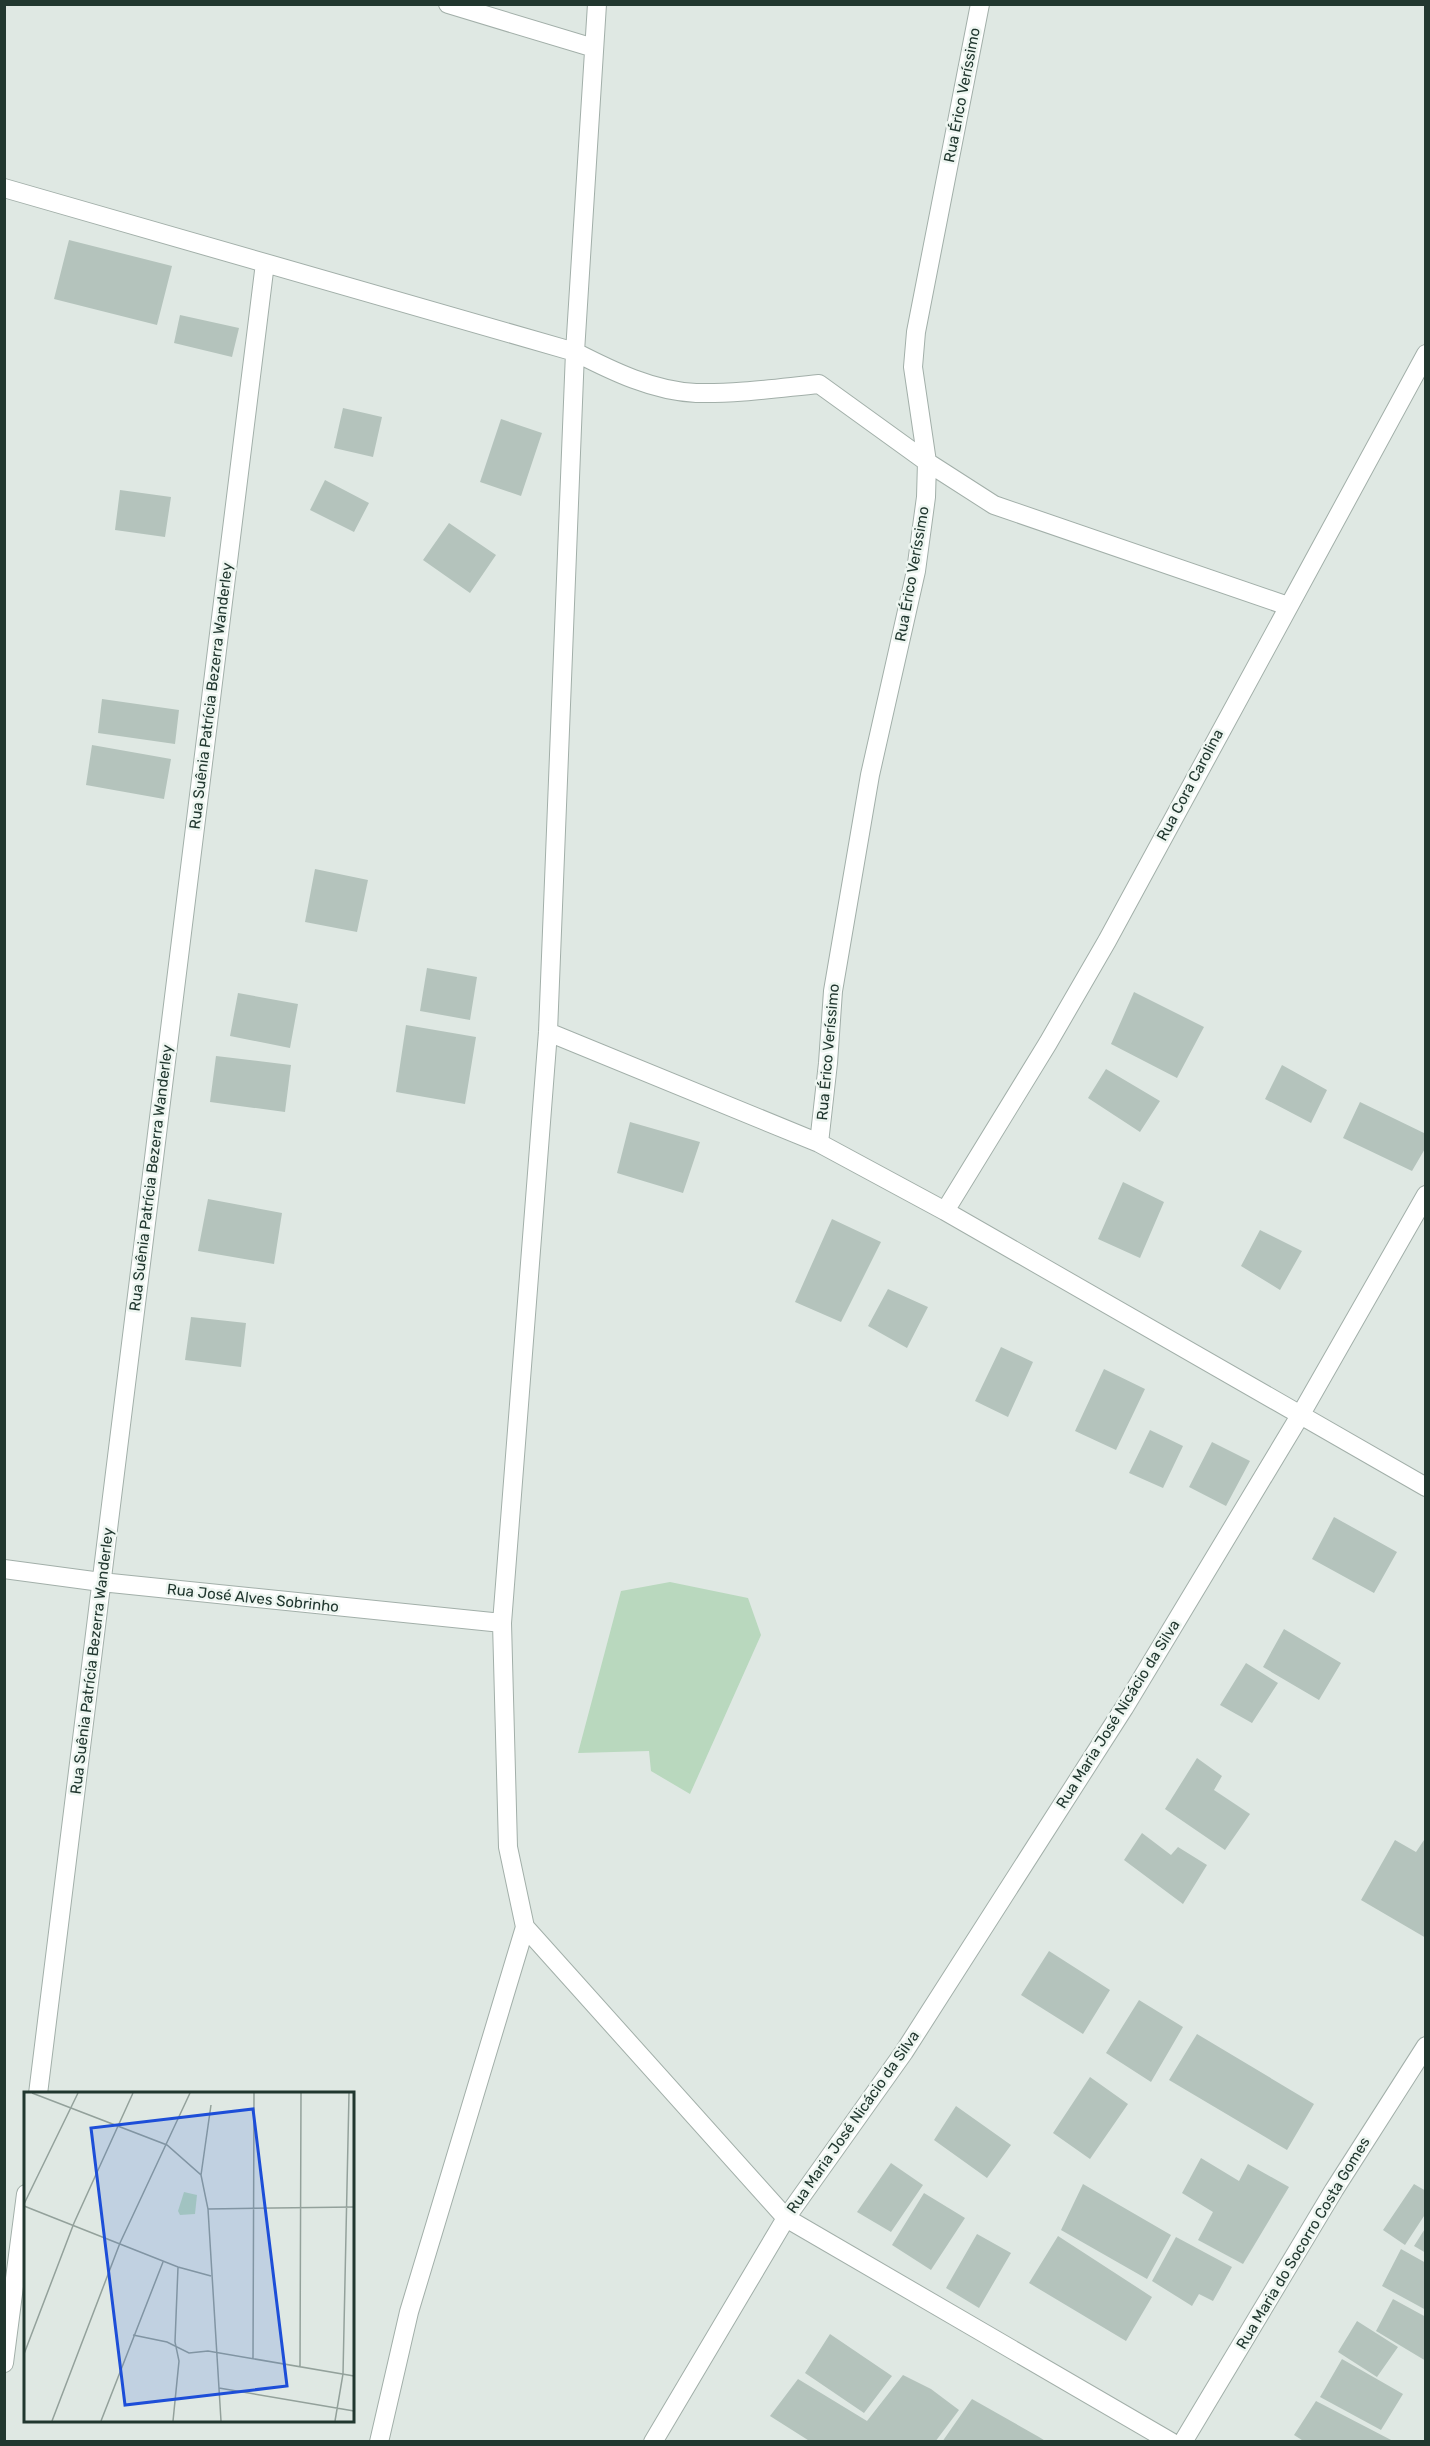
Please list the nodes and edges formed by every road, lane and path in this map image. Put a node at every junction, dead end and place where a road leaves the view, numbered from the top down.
1 (448, 4) edge
2 (597, 4) edge
3 (980, 4) edge
4 (594, 48) junction
5 (4, 188) edge
6 (265, 263) junction
7 (575, 352) junction
8 (1425, 354) edge
9 (927, 462) junction
10 (1288, 606) junction
11 (549, 1032) junction
12 (819, 1143) junction
13 (1425, 1195) edge
14 (945, 1211) junction
15 (1301, 1414) junction
16 (1425, 1487) edge
17 (4, 1569) edge
18 (101, 1582) junction
19 (502, 1623) junction
20 (525, 1927) junction
21 (1425, 2046) edge
22 (38, 2092) edge
23 (24, 2209) edge
24 (786, 2218) junction
25 (4, 2363) edge
26 (379, 2442) edge
27 (653, 2442) edge
28 (1171, 2442) edge
29 (1183, 2442) edge

1 - 4 street
2 - 4 street
3 - 9 street, Rua Érico Veríssimo
4 - 7 street
5 - 6 street
6 - 7 street
6 - 18 street, Rua Suênia Patrícia Bezerra Wanderley
7 - 9 street
7 - 11 street
8 - 10 street, Rua Cora Carolina
9 - 10 street
9 - 12 street, Rua Érico Veríssimo
10 - 14 street, Rua Cora Carolina
11 - 12 street
11 - 19 street
12 - 14 street
13 - 15 street, Rua Maria José Nicácio da Silva
14 - 15 street
15 - 16 street
15 - 24 street, Rua Maria José Nicácio da Silva
17 - 18 street, Rua José Alves Sobrinho
18 - 19 street, Rua José Alves Sobrinho
18 - 22 street, Rua Suênia Patrícia Bezerra Wanderley
19 - 20 street
20 - 24 street
20 - 26 street
21 - 29 street, Rua Maria do Socorro Costa Gomes
23 - 25 street
24 - 27 street, Rua Maria José Nicácio da Silva
24 - 28 street

